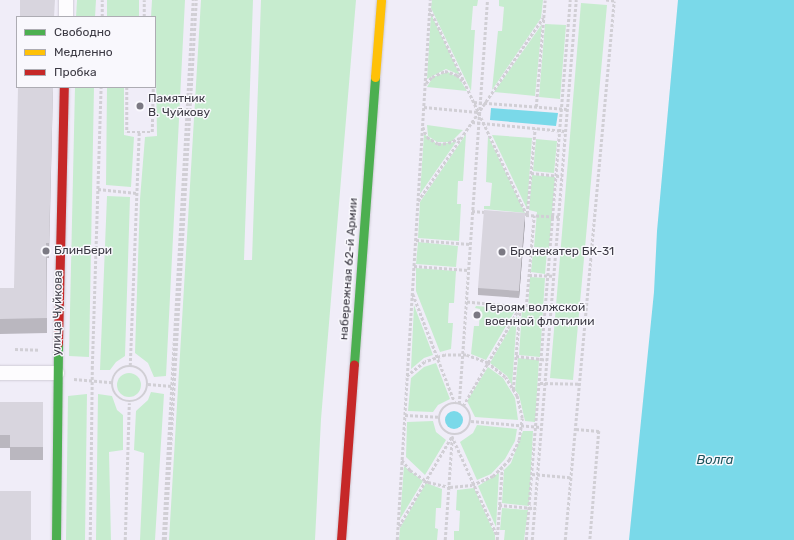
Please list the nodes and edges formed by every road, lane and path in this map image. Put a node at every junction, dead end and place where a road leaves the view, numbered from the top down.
1 (66, 0) edge
2 (102, 0) edge
3 (144, 0) edge
4 (195, 0) edge
5 (381, 0) edge
6 (430, 0) edge
7 (487, 0) edge
8 (545, 0) edge
9 (570, 0) edge
10 (576, 0) edge
11 (606, 0) edge
12 (430, 9) junction
13 (66, 16) edge
14 (102, 16) edge
15 (144, 16) edge
16 (544, 18) junction
17 (425, 83) junction
18 (466, 84) junction
19 (64, 88) edge
20 (101, 88) edge
21 (127, 88) edge
22 (153, 88) edge
23 (474, 102) junction
24 (480, 102) junction
25 (485, 103) junction
26 (424, 107) junction
27 (536, 107) junction
28 (561, 109) junction
29 (567, 109) junction
30 (479, 112) junction
31 (472, 122) junction
32 (478, 123) junction
33 (484, 124) junction
34 (423, 127) junction
35 (535, 128) junction
36 (560, 130) junction
37 (566, 131) junction
38 (139, 132) junction
39 (464, 134) junction
40 (531, 173) junction
41 (556, 176) junction
42 (562, 176) junction
43 (98, 189) junction
44 (137, 193) junction
45 (418, 201) junction
46 (472, 210) junction
47 (488, 212) edge
48 (520, 214) edge
49 (527, 215) junction
50 (534, 215) junction
51 (553, 217) junction
52 (559, 217) junction
53 (416, 240) junction
54 (470, 244) junction
55 (531, 249) junction
56 (550, 250) junction
57 (556, 251) junction
58 (414, 266) junction
59 (468, 270) junction
60 (529, 274) junction
61 (548, 276) junction
62 (554, 276) junction
63 (412, 293) junction
64 (466, 302) junction
65 (520, 307) junction
66 (15, 350) dead end
67 (42, 350) dead end
68 (462, 355) junction
69 (516, 356) junction
70 (438, 358) junction
71 (542, 359) junction
72 (547, 360) junction
73 (488, 363) junction
74 (130, 366) junction
75 (0, 373) edge
76 (57, 373) junction
77 (407, 376) junction
78 (74, 379) dead end
79 (92, 380) junction
80 (112, 382) junction
81 (540, 383) junction
82 (546, 383) junction
83 (148, 384) junction
84 (579, 384) junction
85 (172, 386) junction
86 (513, 390) junction
87 (129, 403) junction
88 (455, 403) junction
89 (459, 404) junction
90 (463, 406) junction
91 (405, 415) junction
92 (438, 417) junction
93 (471, 421) junction
94 (536, 427) junction
95 (541, 427) dead end
96 (576, 429) junction
97 (452, 436) junction
98 (402, 460) junction
99 (502, 469) junction
100 (532, 474) junction
101 (538, 475) junction
102 (570, 478) junction
103 (474, 484) junction
104 (499, 505) junction
105 (530, 508) junction
106 (535, 508) junction
107 (398, 528) junction
108 (497, 534) junction
109 (56, 540) edge
110 (90, 540) edge
111 (125, 540) edge
112 (164, 540) edge
113 (341, 540) edge
114 (397, 540) edge
115 (445, 540) edge
116 (497, 540) edge
117 (526, 540) edge
118 (532, 540) edge
119 (565, 540) edge
120 (590, 540) edge

1 - 13 street
2 - 14 path
3 - 15 path
4 - 85 path
4 - 112 path
5 - 113 main road, набережная 62-й Армии
6 - 12 path
7 - 24 path
8 - 16 path
9 - 28 path
10 - 29 path
11 - 84 path
12 - 17 path
12 - 18 path
16 - 25 path
16 - 27 path
17 - 18 path
17 - 26 path
18 - 23 path
19 - 76 main road, улица Чуйкова
20 - 43 path
21 - 38 path
22 - 38 path
23 - 24 path
23 - 30 path
24 - 25 path
24 - 30 path
25 - 27 path
25 - 30 path
26 - 30 path
26 - 34 path
27 - 28 path
28 - 29 path
28 - 36 path
29 - 37 path
30 - 31 path
30 - 32 path
30 - 33 path
31 - 32 path
31 - 39 path
32 - 33 path
32 - 46 path
33 - 35 path
33 - 49 path
34 - 39 path
34 - 45 path
35 - 36 path
35 - 40 path
36 - 37 path
36 - 41 path
37 - 42 path
38 - 44 path
39 - 45 path
40 - 41 path
40 - 49 path
41 - 42 path
41 - 51 path
42 - 52 path
43 - 44 path
43 - 79 path
44 - 74 path
45 - 53 path
46 - 47 path
46 - 54 path
48 - 49 path
49 - 50 path
50 - 51 path
50 - 55 path
51 - 52 path
51 - 56 path
52 - 57 path
53 - 54 path
53 - 58 path
54 - 59 path
55 - 56 path
55 - 60 path
56 - 57 path
56 - 61 path
57 - 62 path
58 - 59 path
58 - 63 path
59 - 64 path
60 - 61 path
60 - 65 path
61 - 62 path
61 - 71 path
62 - 72 path
63 - 70 path
63 - 77 path
64 - 65 path
64 - 68 path
65 - 69 path
65 - 73 path
66 - 67 path
68 - 70 path
68 - 73 path
68 - 89 path
69 - 71 path
69 - 86 path
70 - 77 path
70 - 88 path
71 - 72 path
71 - 81 path
72 - 82 path
73 - 86 path
73 - 90 path
74 - 80 path
74 - 83 path
75 - 76 street
76 - 109 main road, улица Чуйкова
77 - 91 path
78 - 79 path
79 - 80 path
79 - 110 path
80 - 87 path
81 - 82 path
81 - 94 path
82 - 84 path
82 - 101 path
83 - 85 path
83 - 87 path
84 - 96 path
85 - 112 path
86 - 99 path
87 - 111 path
88 - 89 path
88 - 92 path
89 - 90 path
90 - 93 path
91 - 92 path
91 - 98 path
92 - 97 path
93 - 94 path
93 - 97 path
94 - 95 path
94 - 100 path
96 - 102 path
96 - 120 path
97 - 103 path
97 - 107 path
97 - 115 path
98 - 103 path
98 - 107 path
99 - 103 path
99 - 104 path
100 - 101 path
100 - 105 path
101 - 102 path
101 - 106 path
102 - 119 path
103 - 108 path
104 - 105 path
104 - 108 path
105 - 106 path
105 - 117 path
106 - 118 path
107 - 114 path
108 - 116 path

